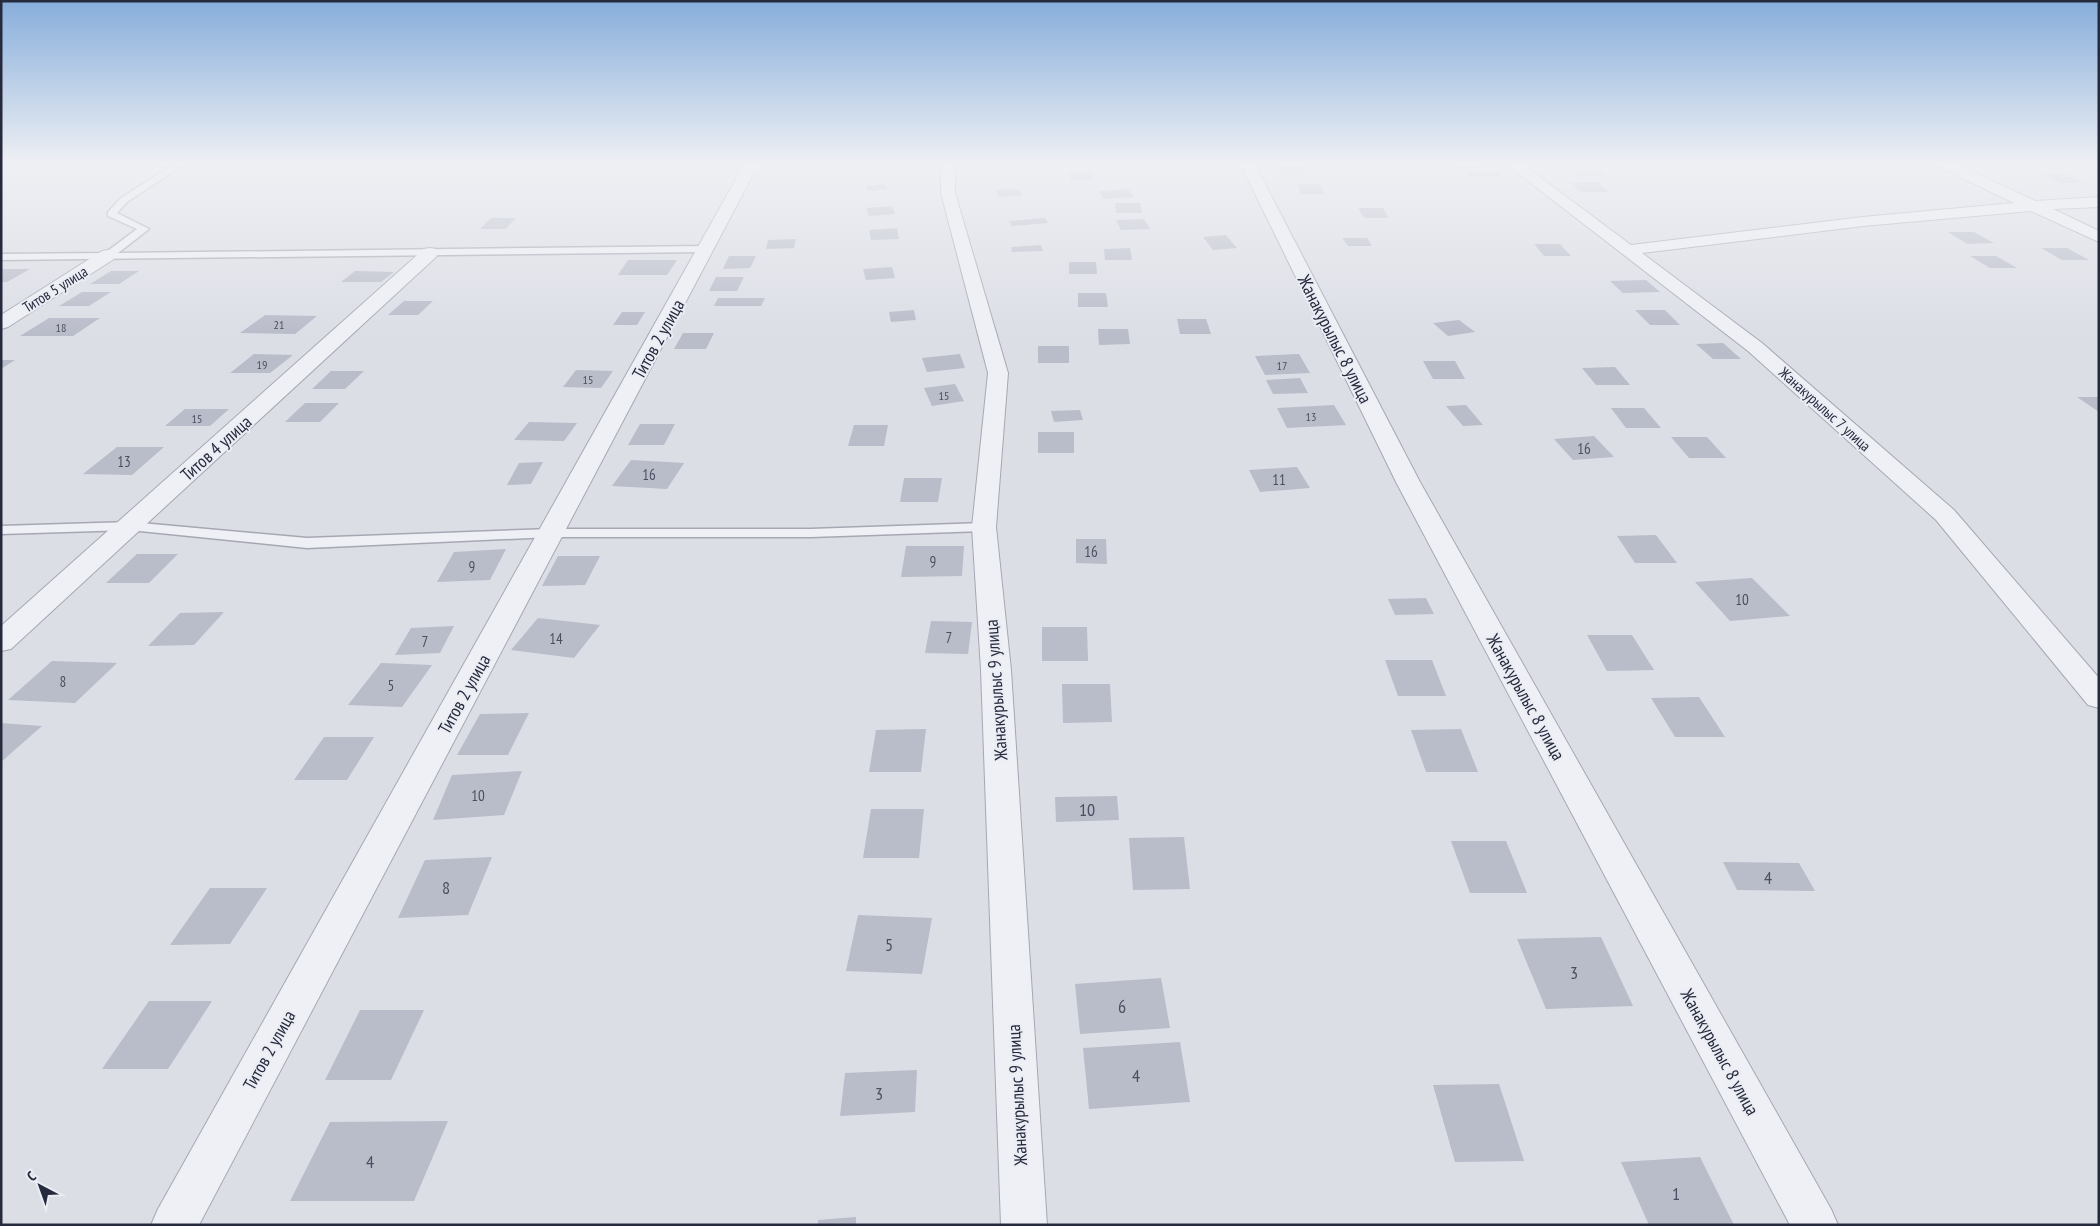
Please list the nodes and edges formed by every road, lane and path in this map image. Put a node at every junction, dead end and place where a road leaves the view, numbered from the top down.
1 (125, 220) edge
2 (721, 220) edge
3 (956, 220) edge
4 (1276, 220) edge
5 (1588, 220) edge
6 (1875, 220) edge
7 (2064, 220) edge
8 (2099, 237) edge
9 (706, 249) junction
10 (1628, 250) junction
11 (430, 254) junction
12 (108, 255) junction
13 (1, 257) edge
14 (1, 323) edge
15 (130, 526) junction
16 (984, 527) junction
17 (1, 530) edge
18 (551, 533) junction
19 (1, 642) edge
20 (2099, 698) edge
21 (174, 1225) edge
22 (1024, 1225) edge
23 (1815, 1225) edge

1 - 12 lane
2 - 9 street, Титов 2 улица
3 - 16 street, Жанакурылыс 9 улица
4 - 23 street, Жанакурылыс 8 улица
5 - 10 street, Жанакурылыс 7 улица
6 - 10 street
7 - 8 street
9 - 11 lane
9 - 18 street, Титов 2 улица
10 - 20 street, Жанакурылыс 7 улица
11 - 12 lane
11 - 15 street, Титов 4 улица
12 - 13 lane
12 - 14 street, Титов 5 улица
15 - 17 lane
15 - 18 lane
15 - 19 street, Титов 4 улица
16 - 18 lane
16 - 22 street, Жанакурылыс 9 улица
18 - 21 street, Титов 2 улица

